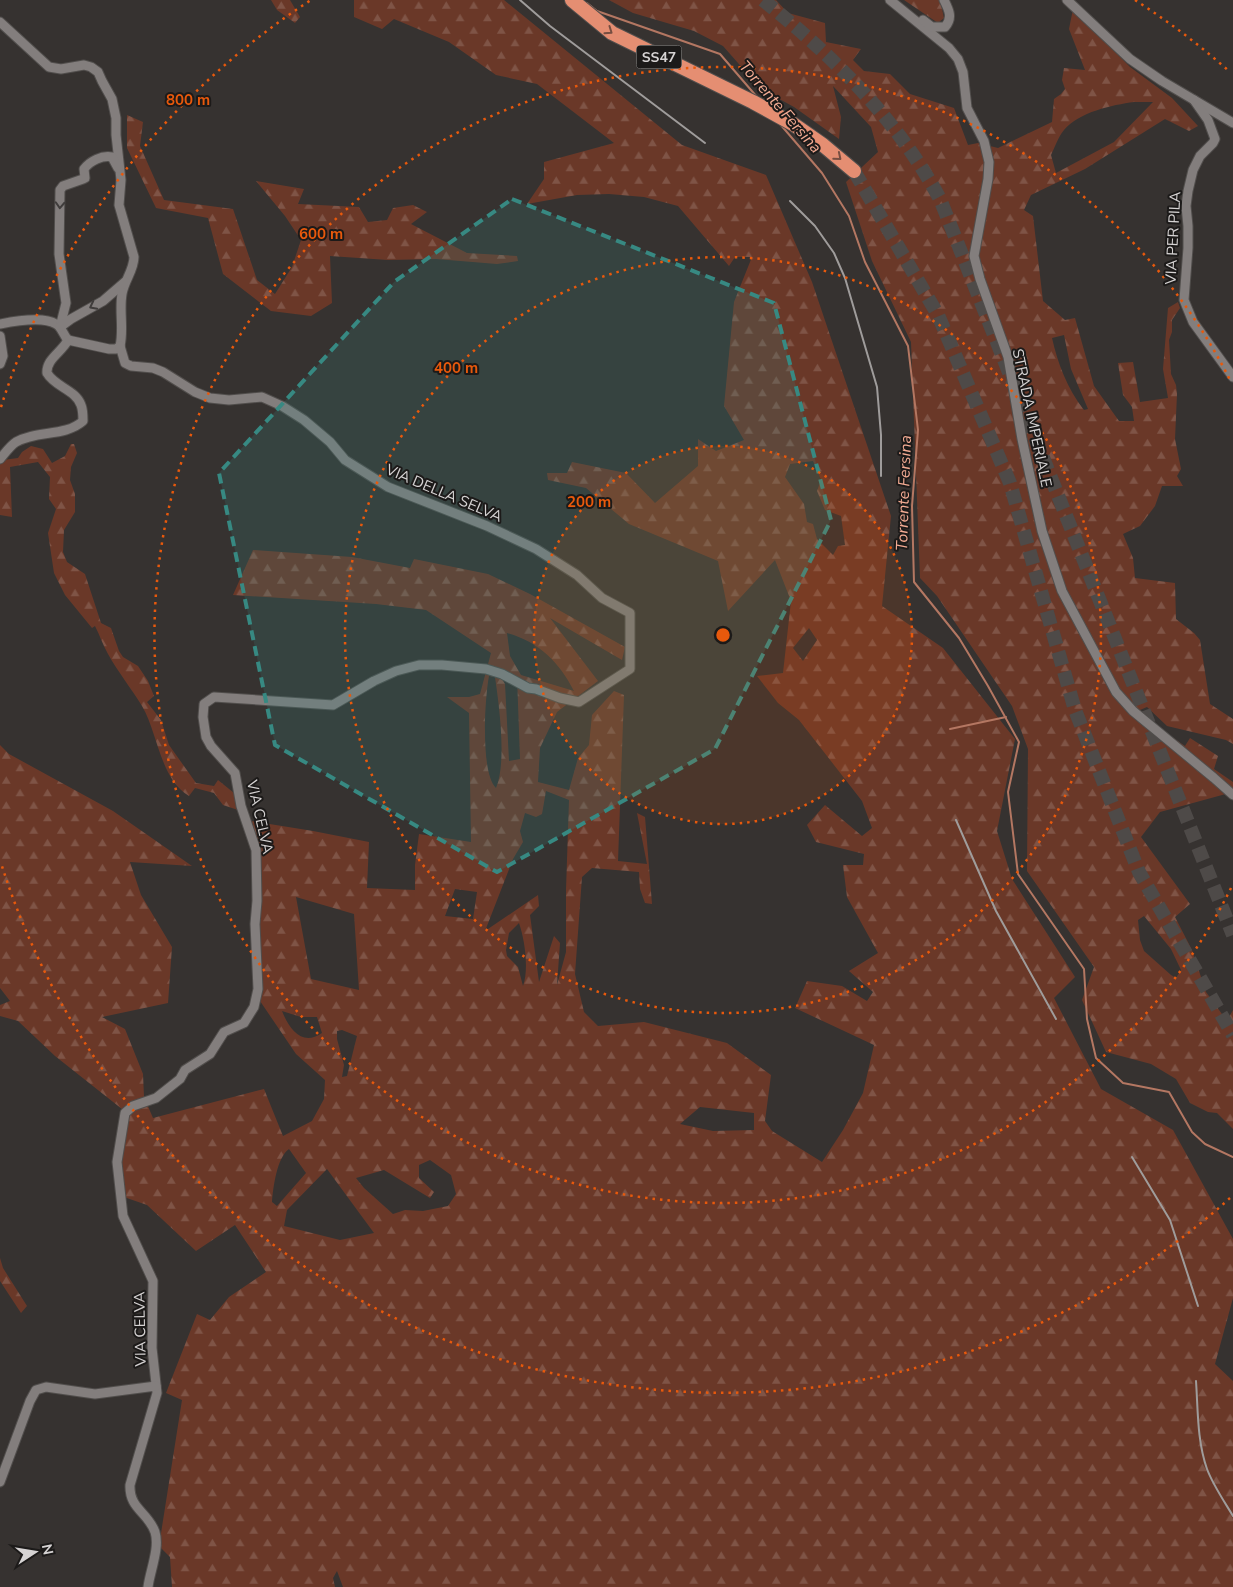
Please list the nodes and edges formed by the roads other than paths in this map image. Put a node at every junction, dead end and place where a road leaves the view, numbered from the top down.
1 (572, 0) edge
2 (890, 0) edge
3 (944, 0) edge
4 (1067, 0) edge
5 (903, 11) junction
6 (0, 22) edge
7 (1194, 100) junction
8 (1232, 122) edge
9 (854, 171) tunnel mouth
10 (120, 172) junction
11 (125, 282) junction
12 (0, 324) edge
13 (60, 327) junction
14 (0, 336) edge
15 (68, 340) junction
16 (120, 346) junction
17 (0, 364) edge
18 (1233, 377) edge
19 (0, 459) edge
20 (630, 669) joint
21 (1233, 795) edge
22 (156, 1386) junction
23 (0, 1482) edge
24 (148, 1587) edge

1 -> 9 highway, SS47
2 - 5 street, STRADA IMPERIALE
3 - 5 street
4 - 7 street
5 - 21 street, STRADA IMPERIALE
6 - 10 street
7 - 8 street
7 - 18 street, VIA PER PILA
10 - 11 street
10 -> 13 street
11 -> 13 street
11 - 16 street
12 - 13 street
13 - 15 street
14 - 17 street
15 - 16 street
15 - 19 street
16 - 20 street, VIA DELLA SELVA
20 - 22 street, VIA CELVA
22 - 23 street, VIA CELVA
22 - 24 street, VIA CELVA

